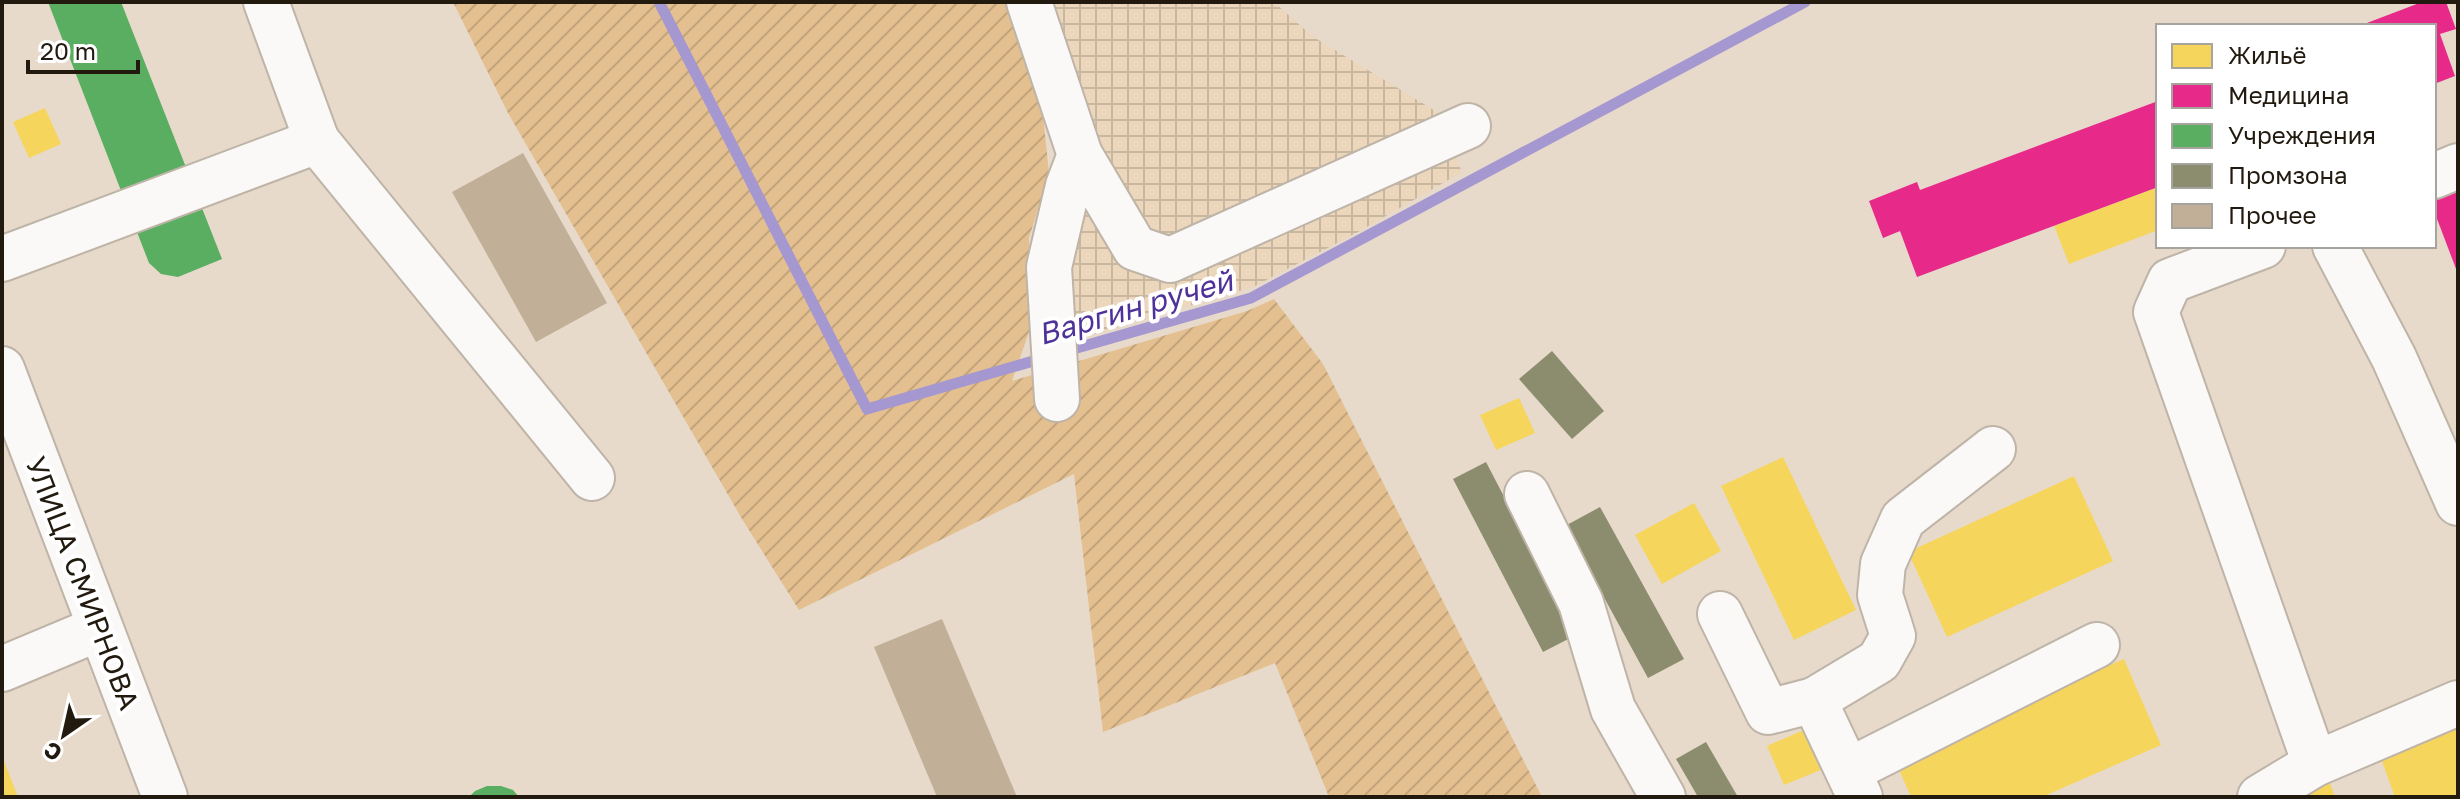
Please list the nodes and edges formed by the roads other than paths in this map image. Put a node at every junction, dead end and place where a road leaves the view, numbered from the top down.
1 (266, 2) edge
2 (1029, 2) edge
3 (1468, 126) dead end
4 (317, 141) junction
5 (1080, 155) junction
6 (2458, 166) edge
7 (2436, 175) edge
8 (2258, 248) edge
9 (2336, 248) edge
10 (2, 259) edge
11 (2, 369) edge
12 (1057, 399) dead end
13 (1993, 449) dead end
14 (592, 478) dead end
15 (1527, 494) dead end
16 (2458, 503) edge
17 (1720, 614) dead end
18 (100, 628) junction
19 (2097, 645) dead end
20 (2, 669) edge
21 (1814, 700) junction
22 (2458, 703) edge
23 (2315, 764) junction
24 (1854, 784) edge
25 (165, 797) edge
26 (1663, 797) edge
27 (2260, 797) edge

1 - 4 main road
2 - 5 main road
3 - 5 main road
4 - 10 main road
4 - 14 main road
5 - 12 main road
6 - 7 main road
8 - 23 main road
9 - 16 main road
11 - 18 main road, УЛИЦА СМИРНОВА
13 - 21 main road
15 - 26 main road
17 - 21 main road
18 - 20 main road
18 - 25 main road, УЛИЦА СМИРНОВА
19 - 24 main road
21 - 24 main road
22 - 23 main road
23 - 27 main road

